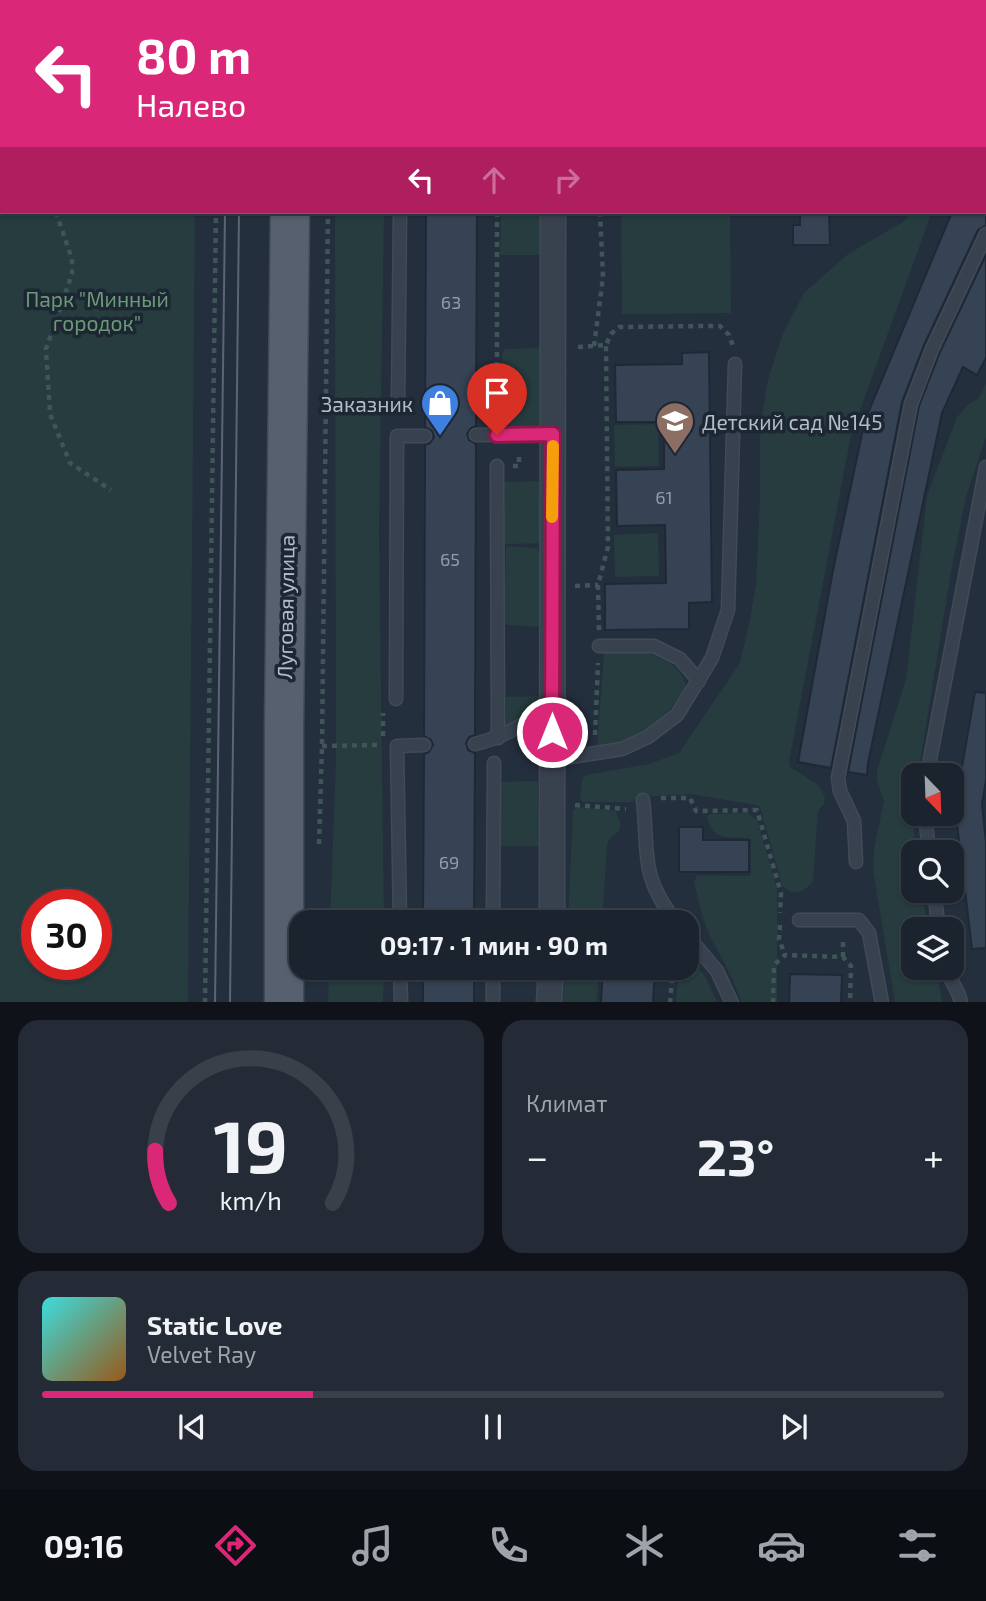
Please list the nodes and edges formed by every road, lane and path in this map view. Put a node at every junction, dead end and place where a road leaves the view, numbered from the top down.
1 (57, 214) edge
2 (216, 214) edge
3 (290, 214) edge
4 (328, 214) edge
5 (400, 214) edge
6 (498, 214) edge
7 (553, 214) edge
8 (600, 214) edge
9 (986, 234) edge
10 (606, 345) junction
11 (735, 364) joint
12 (398, 404) dead end
13 (553, 434) junction
14 (476, 435) dead end
15 (497, 435) junction
16 (425, 436) dead end
17 (497, 466) dead end
18 (986, 467) edge
19 (111, 490) dead end
20 (599, 646) junction
21 (699, 681) junction
22 (396, 699) dead end
23 (552, 705) junction
24 (498, 738) junction
25 (475, 744) dead end
26 (383, 745) dead end
27 (424, 745) dead end
28 (322, 746) junction
29 (594, 754) junction
30 (552, 760) junction
31 (494, 763) dead end
32 (929, 763) edge
33 (663, 798) dead end
34 (552, 803) junction
35 (643, 805) joint
36 (318, 854) dead end
37 (856, 862) dead end
38 (775, 873) dead end
39 (400, 910) edge
40 (493, 910) edge
41 (552, 910) edge
42 (667, 910) edge
43 (799, 920) dead end
44 (843, 936) dead end
45 (699, 950) edge
46 (842, 957) junction
47 (400, 980) edge
48 (493, 980) edge
49 (550, 980) edge
50 (672, 980) edge
51 (950, 980) edge
52 (961, 998) edge
53 (205, 1002) edge
54 (284, 1002) edge
55 (401, 1002) edge
56 (493, 1002) edge
57 (549, 1002) edge
58 (670, 1002) edge
59 (732, 1002) edge
60 (773, 1002) edge
61 (850, 1002) edge
62 (882, 1002) edge

1 - 19 path
2 - 53 path
3 - 54 main road, Луговая улица
4 - 28 path
5 - 12 lane
6 - 15 path
7 - 13 street
8 - 10 path
9 - 37 lane
10 - 11 path
10 - 20 path
11 - 21 lane
13 - 15 lane
13 - 23 street
14 - 15 lane
16 - 22 lane
17 - 24 lane
18 - 32 lane
20 - 21 lane
20 - 29 path
21 - 29 lane
23 - 24 lane
23 - 30 street
24 - 25 lane
26 - 28 path
27 - 39 lane
28 - 36 path
29 - 30 lane
30 - 34 street
31 - 40 lane
33 - 38 path
34 - 35 path
34 - 41 street
35 - 42 lane
43 - 62 lane
44 - 46 path
45 - 59 lane
46 - 60 path
46 - 61 path
47 - 55 lane
48 - 56 lane
49 - 57 street
50 - 58 path
51 - 52 lane

